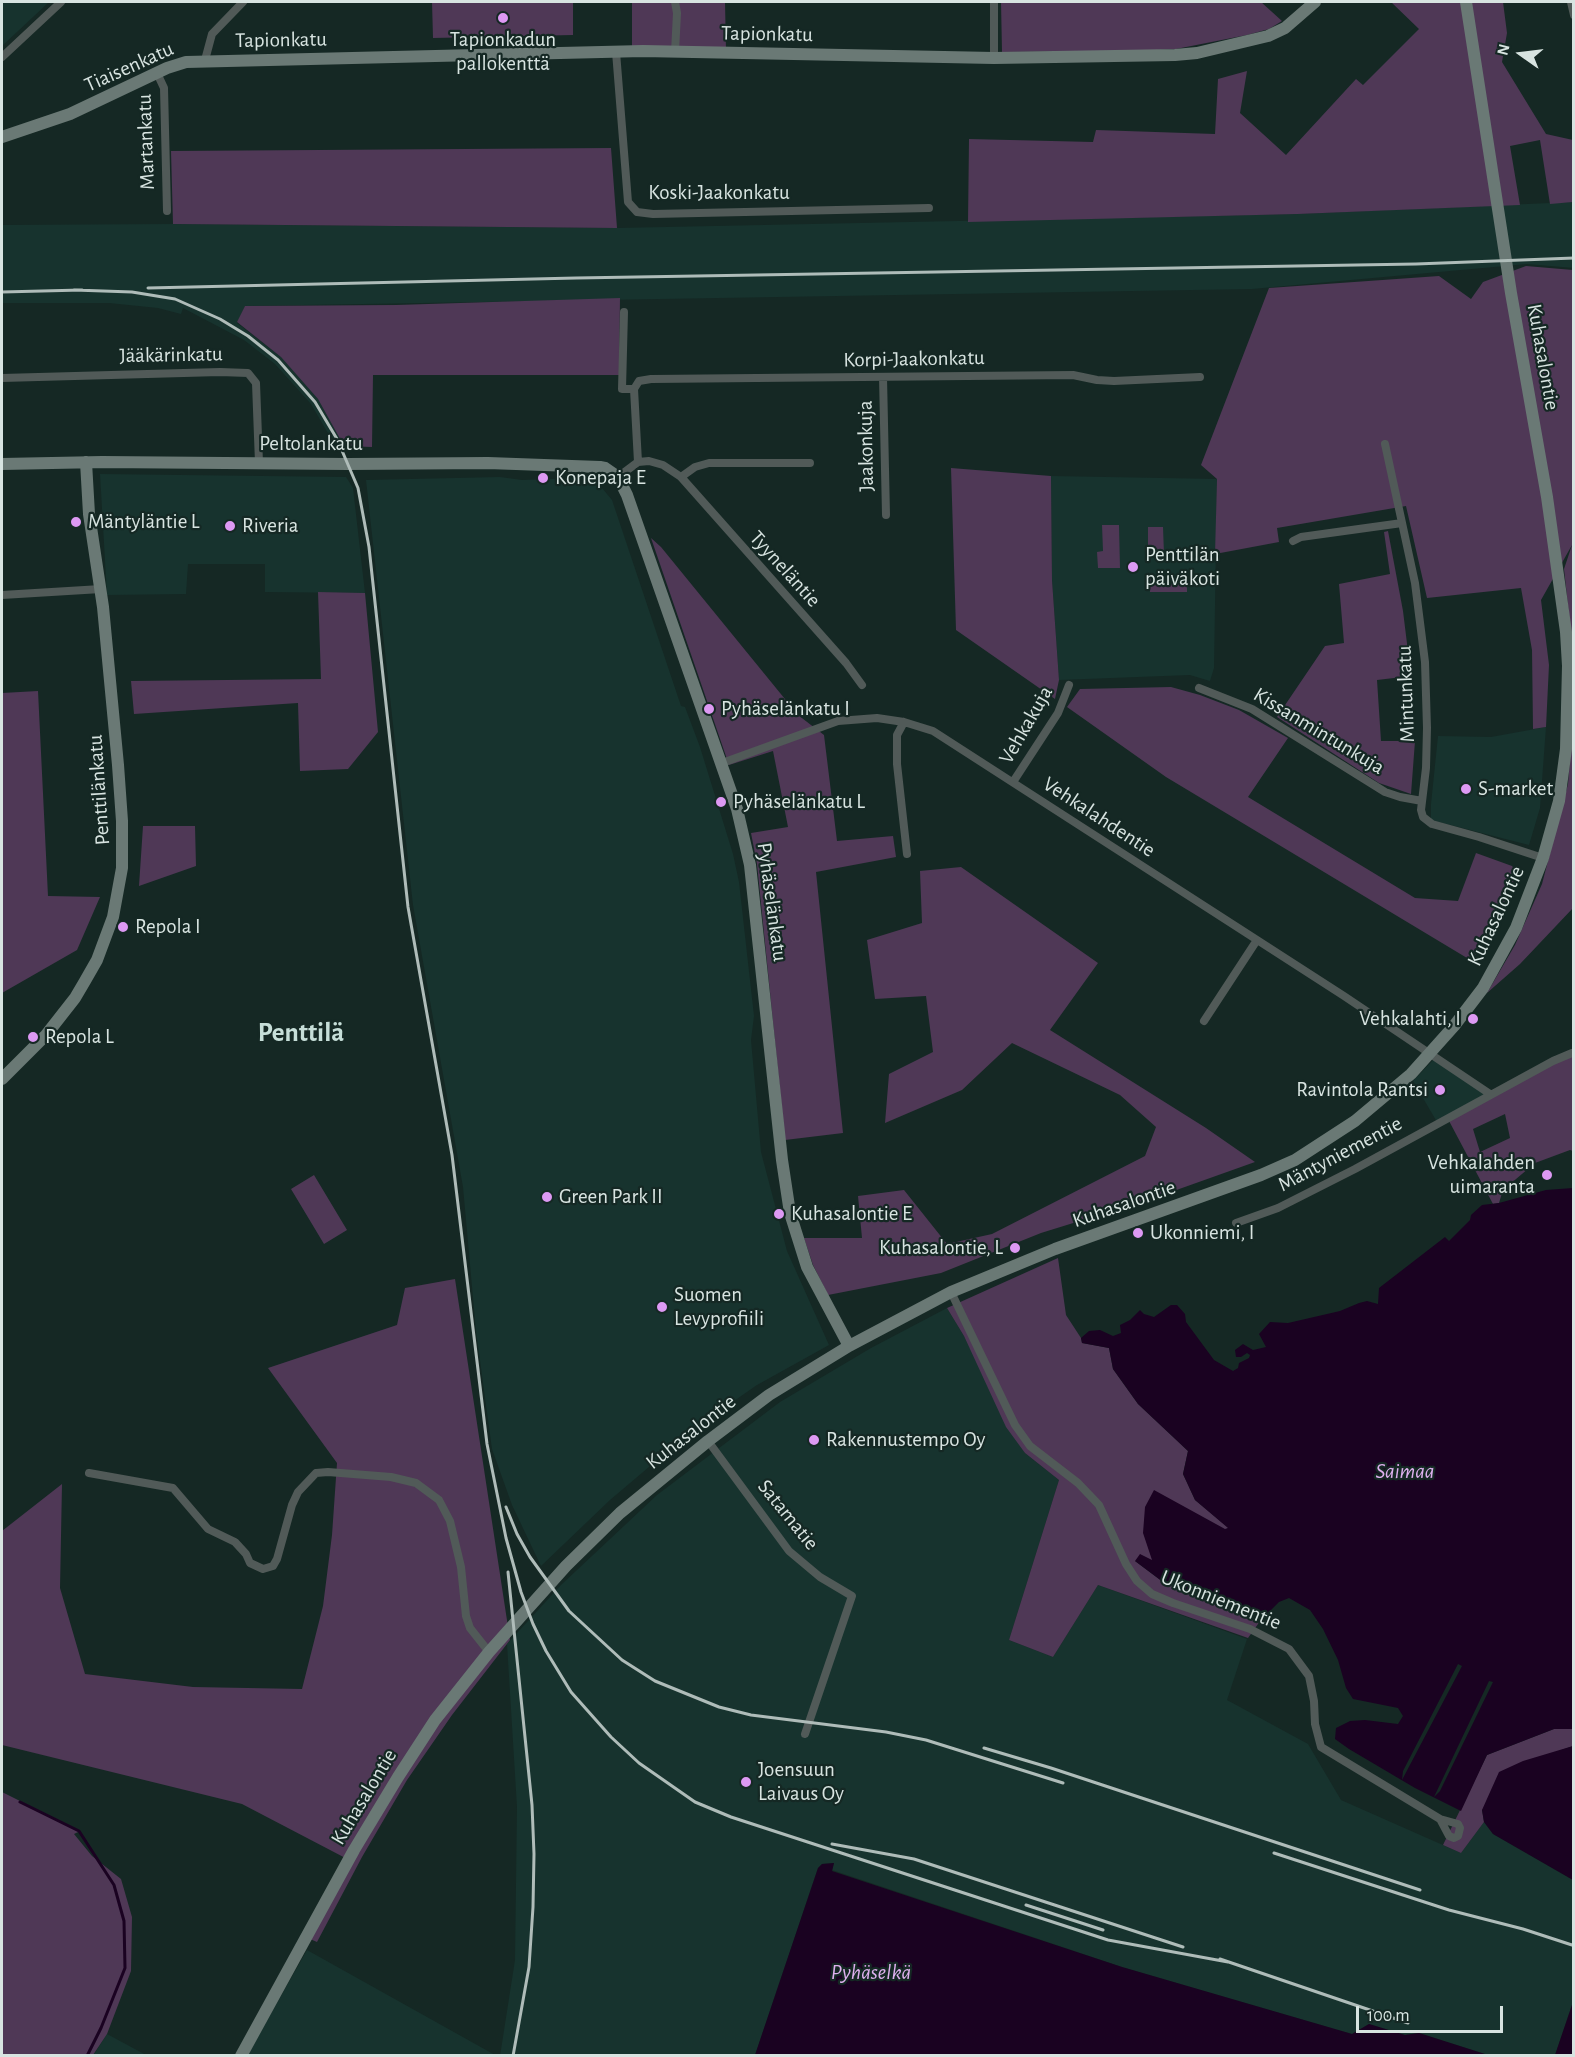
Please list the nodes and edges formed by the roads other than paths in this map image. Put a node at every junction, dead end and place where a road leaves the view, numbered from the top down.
1 (61, 2) edge
2 (243, 2) edge
3 (675, 2) edge
4 (994, 2) edge
5 (1315, 2) edge
6 (1466, 2) edge
7 (1571, 2) edge
8 (1574, 15) edge
9 (616, 52) junction
10 (675, 52) junction
11 (2, 57) edge
12 (994, 58) junction
13 (205, 60) junction
14 (157, 73) junction
15 (2, 137) edge
16 (929, 208) dead end
17 (167, 211) dead end
18 (624, 312) dead end
19 (883, 377) junction
20 (1200, 377) dead end
21 (2, 378) edge
22 (634, 389) junction
23 (1385, 444) dead end
24 (86, 462) junction
25 (638, 462) junction
26 (810, 463) dead end
27 (2, 464) edge
28 (259, 464) junction
29 (618, 477) junction
30 (681, 477) junction
31 (885, 515) dead end
32 (1402, 523) junction
33 (1293, 541) dead end
34 (101, 588) junction
35 (2, 595) edge
36 (862, 685) dead end
37 (1069, 685) dead end
38 (1199, 688) dead end
39 (904, 722) junction
40 (1570, 749) edge
41 (722, 763) junction
42 (1013, 782) junction
43 (1422, 801) junction
44 (907, 854) dead end
45 (1543, 858) junction
46 (1257, 940) junction
47 (1204, 1022) dead end
48 (1430, 1053) junction
49 (1572, 1053) edge
50 (2, 1079) edge
51 (1490, 1094) junction
52 (1236, 1223) dead end
53 (951, 1292) junction
54 (849, 1346) junction
55 (708, 1441) junction
56 (88, 1473) dead end
57 (489, 1652) junction
58 (806, 1734) dead end
59 (1440, 1819) dead end
60 (241, 2055) edge

1 - 11 street
2 - 13 street, Tiaisenkatu
3 - 10 street
4 - 12 street
5 - 12 street, Tapionkatu
6 - 40 street, Kuhasalontie
7 - 8 street
9 - 10 street, Tapionkatu
9 - 13 street, Tapionkatu
9 - 16 street, Koski-Jaakonkatu
10 - 12 street, Tapionkatu
13 - 14 street, Tiaisenkatu
14 - 15 street, Tiaisenkatu
14 - 17 street, Martankatu
18 - 22 street
19 - 20 street, Korpi-Jaakonkatu
19 - 22 street, Korpi-Jaakonkatu
19 - 31 street, Jaakonkuja
21 - 28 street, Jääkärinkatu
22 - 25 street
23 - 32 street, Mintunkatu
24 - 27 street, Peltolankatu
24 - 28 street, Peltolankatu
24 - 34 street, Penttilänkatu
25 - 29 street
25 - 30 street
26 - 30 street
28 - 29 street, Peltolankatu
29 - 41 street, Pyhäselänkatu
30 - 36 street, Tyyneläntie
32 - 33 street
32 - 43 street, Mintunkatu
34 - 35 street
34 - 50 street, Penttilänkatu
37 - 42 street, Vehkakuja
38 - 43 street, Kissanmintunkuja
39 - 41 street, Vehkalahdentie
39 - 42 street, Vehkalahdentie
39 - 44 street
40 - 45 street, Kuhasalontie
41 - 54 street, Pyhäselänkatu
42 - 46 street, Vehkalahdentie
43 - 45 street
45 - 48 street, Kuhasalontie
46 - 47 street
46 - 48 street, Vehkalahdentie
48 - 51 street, Vehkalahdentie
48 - 53 street, Kuhasalontie
49 - 51 street, Mäntyniementie
51 - 52 street, Mäntyniementie
53 - 54 street, Kuhasalontie
53 - 59 street, Ukonniementie
54 - 55 street, Kuhasalontie
55 - 57 street, Kuhasalontie
55 - 58 street, Satamatie
56 - 57 street
57 - 60 street, Kuhasalontie

